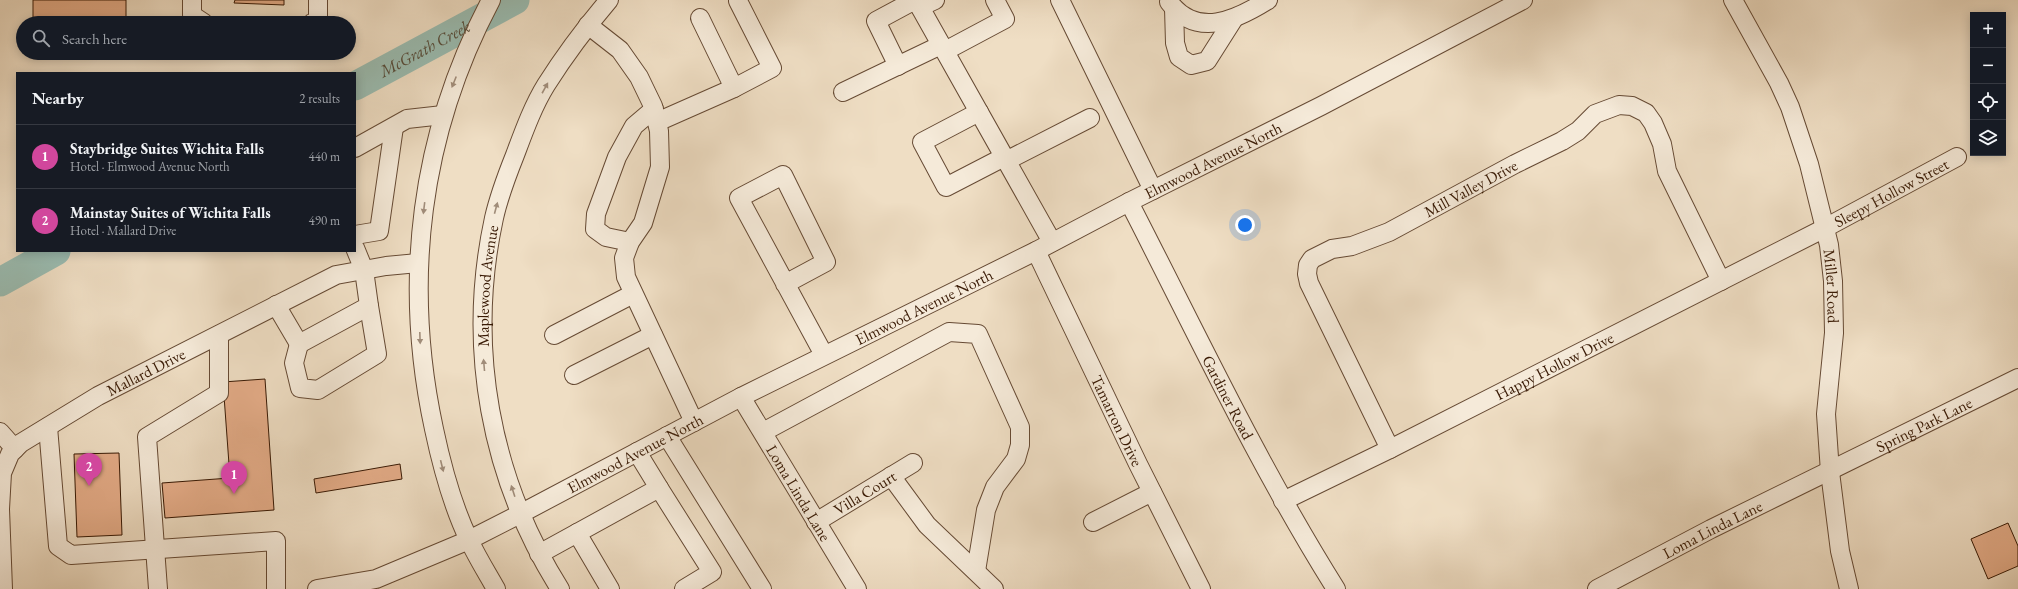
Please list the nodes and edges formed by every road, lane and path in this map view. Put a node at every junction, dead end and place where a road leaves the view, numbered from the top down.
1 (192, 0) edge
2 (318, 0) edge
3 (491, 0) edge
4 (609, 0) edge
5 (995, 0) edge
6 (1060, 0) edge
7 (1268, 0) edge
8 (1523, 0) edge
9 (1734, 0) edge
10 (738, 1) dead end
11 (922, 2) edge
12 (1171, 4) edge
13 (194, 16) edge
14 (318, 16) edge
15 (700, 18) dead end
16 (1233, 20) junction
17 (588, 25) junction
18 (943, 48) junction
19 (898, 66) junction
20 (734, 88) junction
21 (843, 92) dead end
22 (979, 112) junction
23 (443, 115) junction
24 (655, 115) junction
25 (1090, 118) dead end
26 (394, 127) junction
27 (356, 147) edge
28 (1957, 157) dead end
29 (1005, 159) junction
30 (1152, 190) junction
31 (1129, 202) junction
32 (1825, 228) junction
33 (356, 235) edge
34 (630, 242) junction
35 (1052, 242) junction
36 (356, 250) edge
37 (1036, 251) junction
38 (418, 263) junction
39 (364, 270) junction
40 (1721, 280) junction
41 (785, 284) junction
42 (633, 294) junction
43 (276, 306) junction
44 (368, 306) junction
45 (219, 335) junction
46 (554, 335) dead end
47 (653, 335) junction
48 (299, 344) junction
49 (824, 356) junction
50 (574, 375) dead end
51 (2018, 378) edge
52 (741, 397) junction
53 (694, 422) junction
54 (48, 427) junction
55 (0, 432) edge
56 (763, 432) junction
57 (667, 436) junction
58 (1390, 448) junction
59 (15, 449) junction
60 (637, 452) junction
61 (913, 463) dead end
62 (1830, 472) junction
63 (1, 473) edge
64 (891, 476) junction
65 (659, 488) junction
66 (1152, 492) junction
67 (1283, 501) junction
68 (520, 514) junction
69 (816, 522) junction
70 (1093, 522) dead end
71 (577, 533) junction
72 (469, 540) junction
73 (155, 550) junction
74 (539, 554) junction
75 (976, 571) junction
76 (3, 589) edge
77 (158, 589) edge
78 (276, 589) edge
79 (316, 589) edge
80 (496, 589) edge
81 (560, 589) edge
82 (610, 589) edge
83 (684, 589) edge
84 (762, 589) edge
85 (857, 589) edge
86 (994, 589) edge
87 (1201, 589) edge
88 (1336, 589) edge
89 (1597, 589) edge
90 (1849, 589) edge

1 - 13 street
2 - 14 street
3 -> 23 street
4 - 17 street, Maplewood Avenue
5 - 18 street
6 - 30 street
7 - 16 street
8 - 30 street, Elmwood Avenue North
9 - 32 street, Miller Road
10 - 20 street
11 - 18 street
11 - 19 street
12 - 16 street
12 - 16 street
15 - 20 street
17 - 24 street
68 -> 17 street, Maplewood Avenue
18 - 19 street
18 - 22 street
19 - 21 street
20 - 24 street
22 - 29 street
22 - 29 street
23 - 26 street
23 -> 38 street
24 - 34 street
24 - 34 street
25 - 29 street
26 - 27 street
26 - 33 street
28 - 32 street, Sleepy Hollow Street
29 - 35 street
30 - 31 street, Elmwood Avenue North
31 - 35 street, Elmwood Avenue North
31 - 67 street, Gardiner Road
32 - 40 street, Happy Hollow Drive
32 - 62 street, Miller Road
34 - 42 street
35 - 37 street, Elmwood Avenue North
36 - 39 street
37 - 49 street, Elmwood Avenue North
37 - 66 street, Tamarron Drive
38 - 39 street, Mallard Drive
38 -> 72 street
39 - 43 street, Mallard Drive
39 - 44 street
40 - 58 street, Happy Hollow Drive
40 - 58 street, Mill Valley Drive
41 - 41 street
41 - 49 street
42 - 46 street
42 - 47 street
43 - 45 street, Mallard Drive
43 - 48 street
44 - 48 street
44 - 48 street
45 - 54 street, Mallard Drive
45 - 73 street
47 - 50 street
47 - 53 street
49 - 52 street, Elmwood Avenue North
51 - 62 street, Spring Park Lane
52 - 53 street, Elmwood Avenue North
52 - 56 street, Loma Linda Lane
53 - 57 street, Elmwood Avenue North
54 - 59 street, Mallard Drive
54 - 73 street
55 - 59 street
56 - 69 street, Loma Linda Lane
56 - 75 street
57 - 60 street, Elmwood Avenue North
57 - 84 street
58 - 67 street, Happy Hollow Drive
59 - 63 street, Mallard Drive
60 - 65 street
60 - 68 street, Elmwood Avenue North
61 - 64 street, Villa Court
62 - 89 street, Loma Linda Lane
62 - 90 street, Miller Road
63 - 76 street, Mallard Drive
64 - 69 street, Villa Court
64 - 75 street
65 - 71 street
65 - 83 street
66 - 70 street
66 - 87 street, Tamarron Drive
67 - 88 street, Gardiner Road
68 - 72 street, Elmwood Avenue North
68 - 74 street, Maplewood Avenue
69 - 85 street, Loma Linda Lane
71 - 74 street
71 - 82 street
72 - 79 street, Elmwood Avenue North
72 - 80 street
73 - 77 street
73 - 78 street
74 - 81 street, Maplewood Avenue
75 - 86 street

